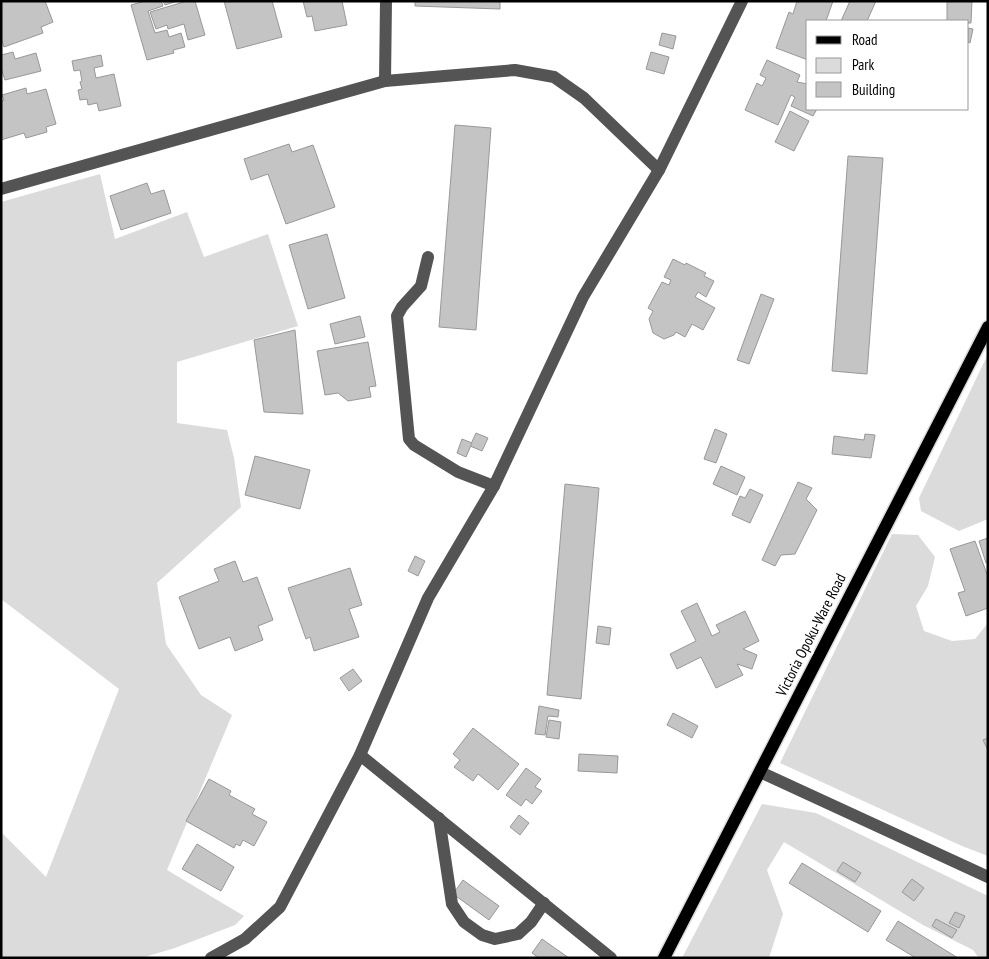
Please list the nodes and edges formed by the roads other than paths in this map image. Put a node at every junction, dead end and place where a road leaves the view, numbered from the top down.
1 (386, 1) edge
2 (742, 1) edge
3 (385, 81) junction
4 (659, 170) junction
5 (1, 190) edge
6 (428, 257) dead end
7 (988, 327) edge
8 (494, 486) junction
9 (360, 755) junction
10 (760, 772) junction
11 (439, 818) junction
12 (988, 877) edge
13 (544, 903) junction
14 (211, 958) edge
15 (611, 958) edge
16 (664, 958) edge

1 - 3 street
2 - 4 street
3 - 4 street
3 - 5 street
4 - 8 street
6 - 8 street
7 - 10 main road, Victoria Opoku-Ware Road
8 - 9 street
9 - 11 street
9 - 14 street
10 - 12 street
10 - 16 main road, Victoria Opoku-Ware Road
11 - 13 street
11 - 13 street
13 - 15 street

